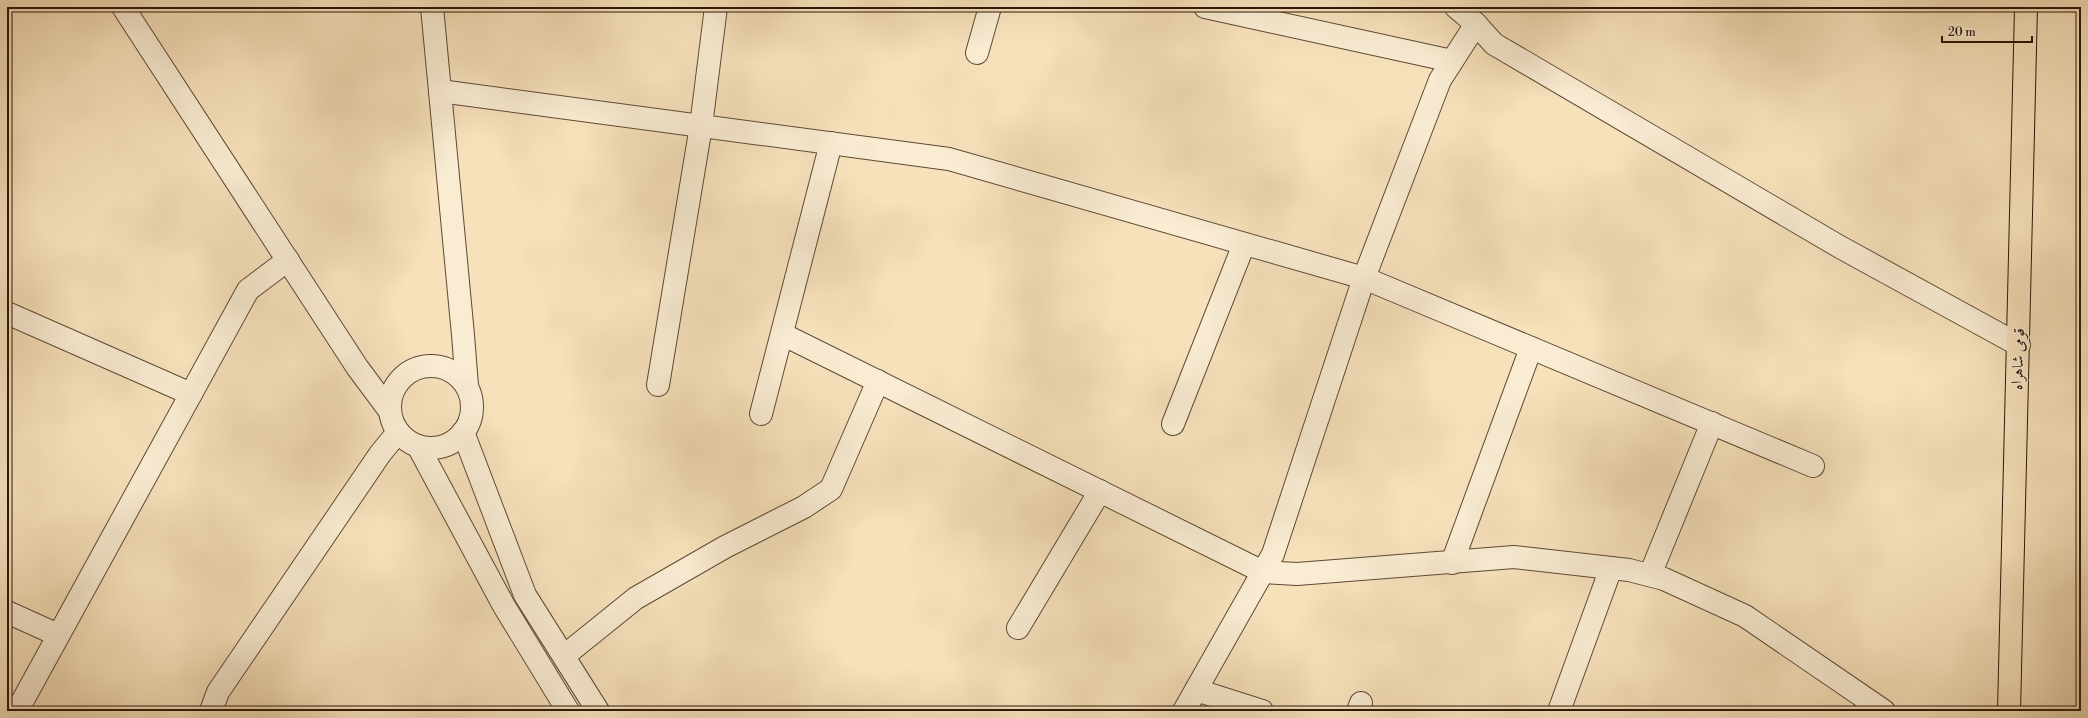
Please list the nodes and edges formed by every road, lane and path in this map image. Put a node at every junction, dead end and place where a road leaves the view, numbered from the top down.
1 (124, 7) edge
2 (432, 7) edge
3 (716, 7) edge
4 (990, 7) edge
5 (1204, 7) edge
6 (1456, 7) edge
7 (2026, 7) edge
8 (1476, 24) junction
9 (977, 53) dead end
10 (1452, 61) junction
11 (440, 91) junction
12 (701, 126) junction
13 (832, 143) junction
14 (1244, 244) junction
15 (288, 260) junction
16 (1364, 278) junction
17 (7, 313) edge
18 (782, 334) junction
19 (2018, 345) junction
20 (1531, 348) junction
21 (878, 381) junction
22 (658, 385) dead end
23 (466, 386) junction
24 (191, 394) junction
25 (389, 410) junction
26 (761, 414) dead end
27 (1173, 424) dead end
28 (1712, 424) junction
29 (398, 432) junction
30 (463, 432) junction
31 (418, 446) junction
32 (1813, 466) dead end
33 (1100, 491) junction
34 (1452, 562) junction
35 (1610, 568) junction
36 (1263, 572) junction
37 (1650, 575) junction
38 (525, 595) junction
39 (504, 606) junction
40 (7, 612) edge
41 (1018, 628) dead end
42 (58, 635) junction
43 (564, 656) junction
44 (1196, 690) junction
45 (22, 702) dead end
46 (212, 711) edge
47 (568, 711) edge
48 (598, 711) edge
49 (1184, 711) edge
50 (1262, 711) edge
51 (1560, 711) edge
52 (1884, 711) edge
53 (2009, 711) edge

1 - 15 street
2 - 11 street
3 - 12 street
4 - 9 street
5 - 10 street
6 - 8 street
7 - 19 highway, قومی شاہراہ
8 - 10 street
8 - 19 street
10 - 16 street
11 - 12 street
11 - 23 street
12 - 13 street
12 - 22 street
13 - 14 street
13 - 18 street
14 - 16 street
14 - 27 street
15 - 24 street
15 - 25 street
16 - 20 street
16 - 36 street
17 - 24 street
18 - 21 street
18 - 26 street
19 - 53 highway, قومی شاہراہ
20 - 28 street
20 - 34 street
21 - 33 street
21 - 43 street
23 - 25 street
23 - 30 street
24 - 42 street
25 - 29 street
28 - 32 street
28 - 37 street
29 - 31 street
29 - 46 street
30 - 31 street
30 - 38 street
31 - 39 street
33 - 36 street
33 - 41 street
34 - 35 street
34 - 36 street
35 - 37 street
35 - 51 street
36 - 44 street
37 - 52 street
38 - 39 street
38 - 43 street
39 - 47 street
40 - 42 street
42 - 45 street
43 - 48 street
44 - 49 street
44 - 50 street

